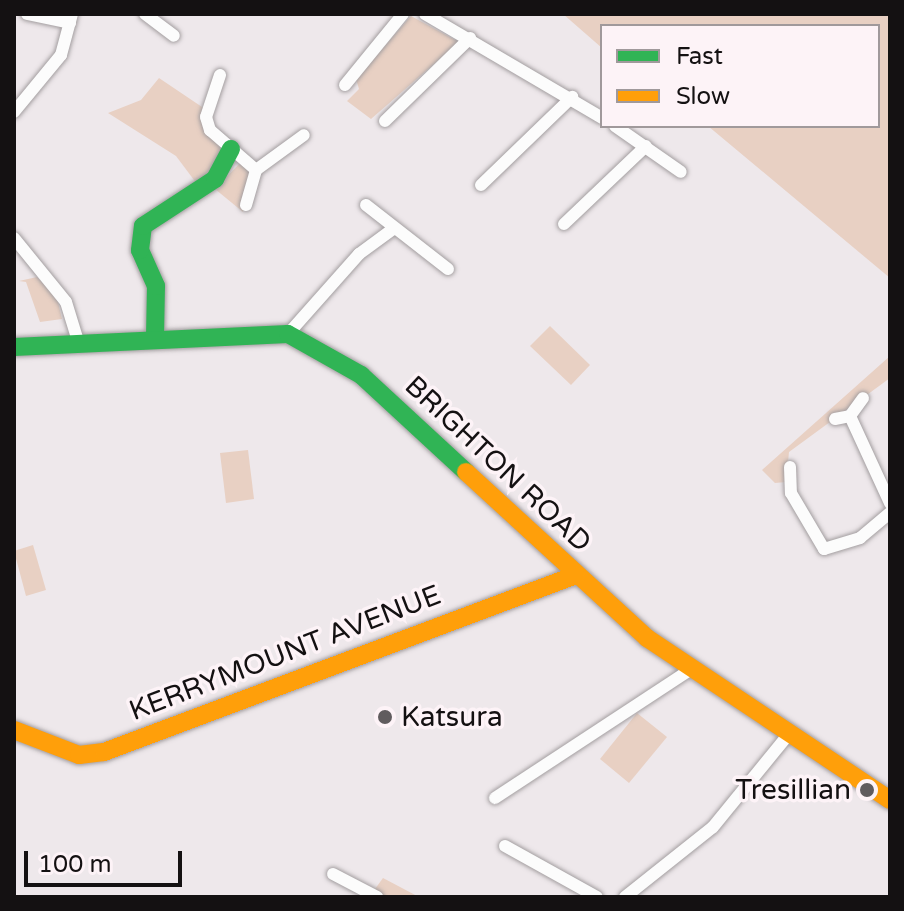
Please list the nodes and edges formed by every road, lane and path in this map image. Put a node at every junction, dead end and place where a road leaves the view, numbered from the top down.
1 (27, 14) edge
2 (145, 14) edge
3 (403, 14) edge
4 (425, 14) edge
5 (71, 18) edge
6 (174, 36) dead end
7 (470, 38) junction
8 (220, 75) dead end
9 (345, 85) dead end
10 (572, 97) junction
11 (14, 112) edge
12 (600, 117) edge
13 (385, 121) dead end
14 (618, 128) edge
15 (304, 135) dead end
16 (646, 146) junction
17 (231, 149) junction
18 (256, 170) junction
19 (681, 172) dead end
20 (481, 185) dead end
21 (246, 205) dead end
22 (366, 205) dead end
23 (564, 224) dead end
24 (393, 229) junction
25 (14, 238) edge
26 (448, 269) dead end
27 (288, 334) junction
28 (155, 337) junction
29 (78, 341) junction
30 (14, 347) edge
31 (863, 398) dead end
32 (850, 416) junction
33 (835, 419) dead end
34 (790, 467) dead end
35 (890, 503) edge
36 (890, 513) edge
37 (576, 575) junction
38 (690, 670) junction
39 (14, 730) edge
40 (788, 735) junction
41 (495, 798) dead end
42 (890, 800) edge
43 (505, 846) dead end
44 (333, 874) dead end
45 (377, 897) edge
46 (597, 897) edge
47 (625, 897) edge

1 - 5 street
2 - 6 street
3 - 9 street
4 - 7 street
5 - 11 street
7 - 10 street
7 - 13 street
8 - 17 street
10 - 12 street
10 - 20 street
14 - 16 street
15 - 18 street
16 - 19 street
16 - 23 street
17 - 18 street
17 - 28 street
18 - 21 street
22 - 24 street
24 - 26 street
24 - 27 street
25 - 29 street
27 - 28 street
27 - 37 street, BRIGHTON ROAD
28 - 29 street
29 - 30 street
31 - 32 street
32 - 33 street
32 - 35 street
34 - 36 street
37 - 38 street, BRIGHTON ROAD
37 - 39 street, KERRYMOUNT AVENUE
38 - 40 street, BRIGHTON ROAD
38 - 41 street
40 - 42 street, BRIGHTON ROAD
40 - 47 street
43 - 46 street
44 - 45 street

